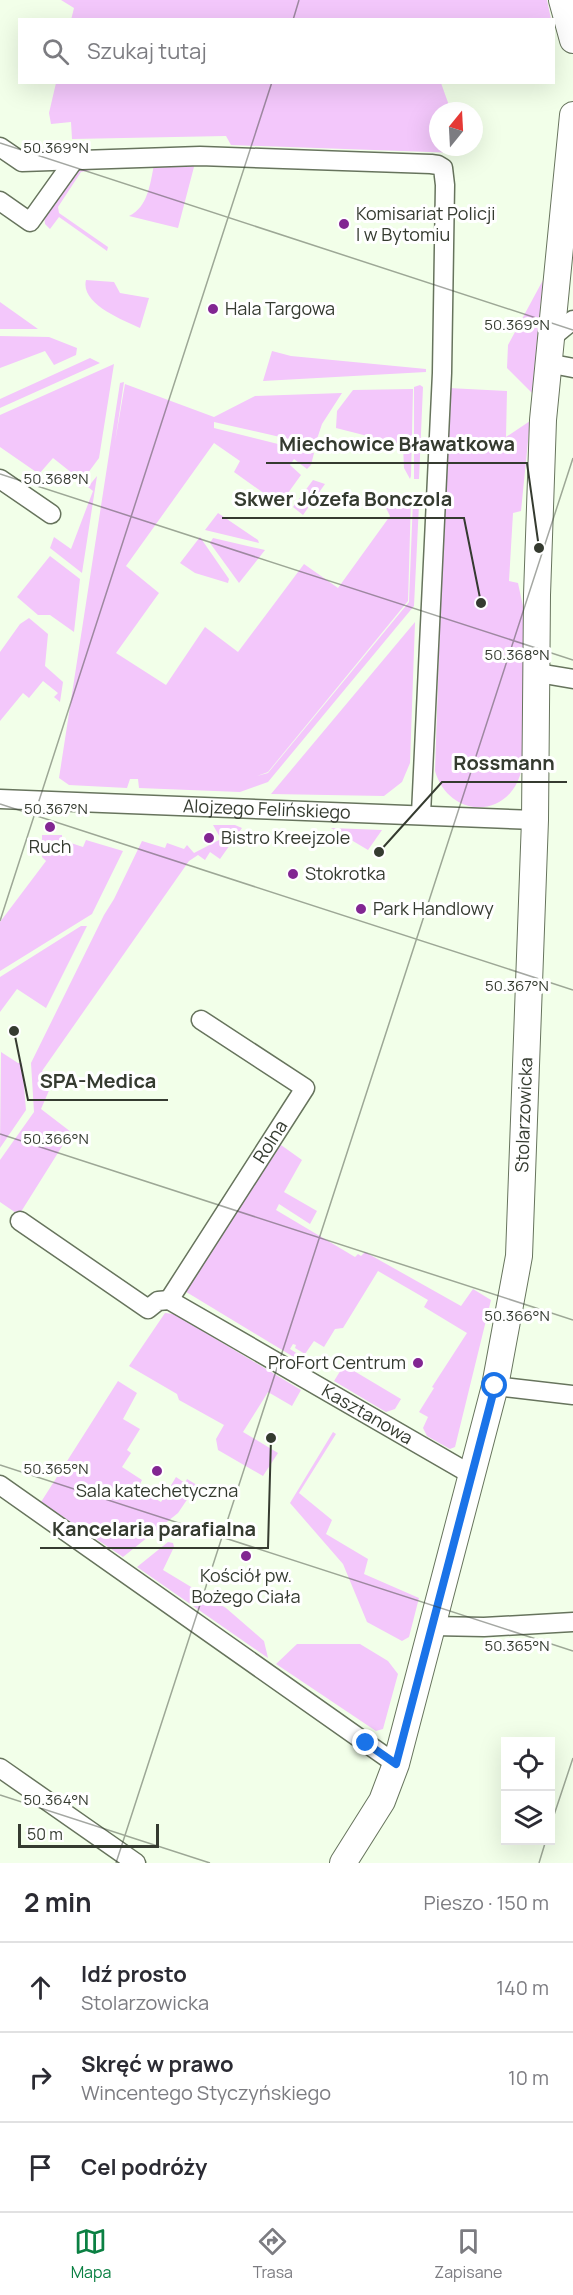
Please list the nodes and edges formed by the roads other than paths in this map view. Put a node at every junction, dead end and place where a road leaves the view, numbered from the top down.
1 (562, 0) edge
2 (573, 40) edge
3 (573, 114) edge
4 (0, 147) edge
5 (75, 159) junction
6 (0, 201) edge
7 (566, 246) edge
8 (573, 320) edge
9 (551, 338) junction
10 (548, 363) junction
11 (573, 368) edge
12 (0, 479) edge
13 (51, 514) dead end
14 (538, 674) junction
15 (573, 679) edge
16 (2, 803) edge
17 (420, 814) junction
18 (535, 820) junction
19 (201, 1020) dead end
20 (20, 1221) dead end
21 (169, 1300) junction
22 (495, 1386) junction
23 (573, 1395) edge
24 (472, 1475) junction
25 (0, 1485) edge
26 (573, 1622) edge
27 (432, 1626) junction
28 (396, 1764) junction
29 (0, 1768) edge
30 (136, 1863) edge
31 (344, 1863) edge

1 - 2 street
3 - 7 street, Stolarzowicka
4 - 5 street
5 - 6 street
5 - 17 street
7 - 9 street, Stolarzowicka
8 - 9 street
9 - 10 street, Stolarzowicka
10 - 11 street
10 - 14 street, Stolarzowicka
12 - 13 street
14 - 15 street
14 - 18 street, Stolarzowicka
16 - 17 street, Alojzego Felińskiego
17 - 18 street, Alojzego Felińskiego
18 - 22 street, Stolarzowicka
19 - 21 street, Rolna
20 - 21 street
21 - 24 street, Kasztanowa
22 - 23 street
22 - 24 street, Stolarzowicka
24 - 27 street, Stolarzowicka
25 - 28 street
26 - 27 street
27 - 28 street, Stolarzowicka
28 - 31 street, Stolarzowicka
29 - 30 street

